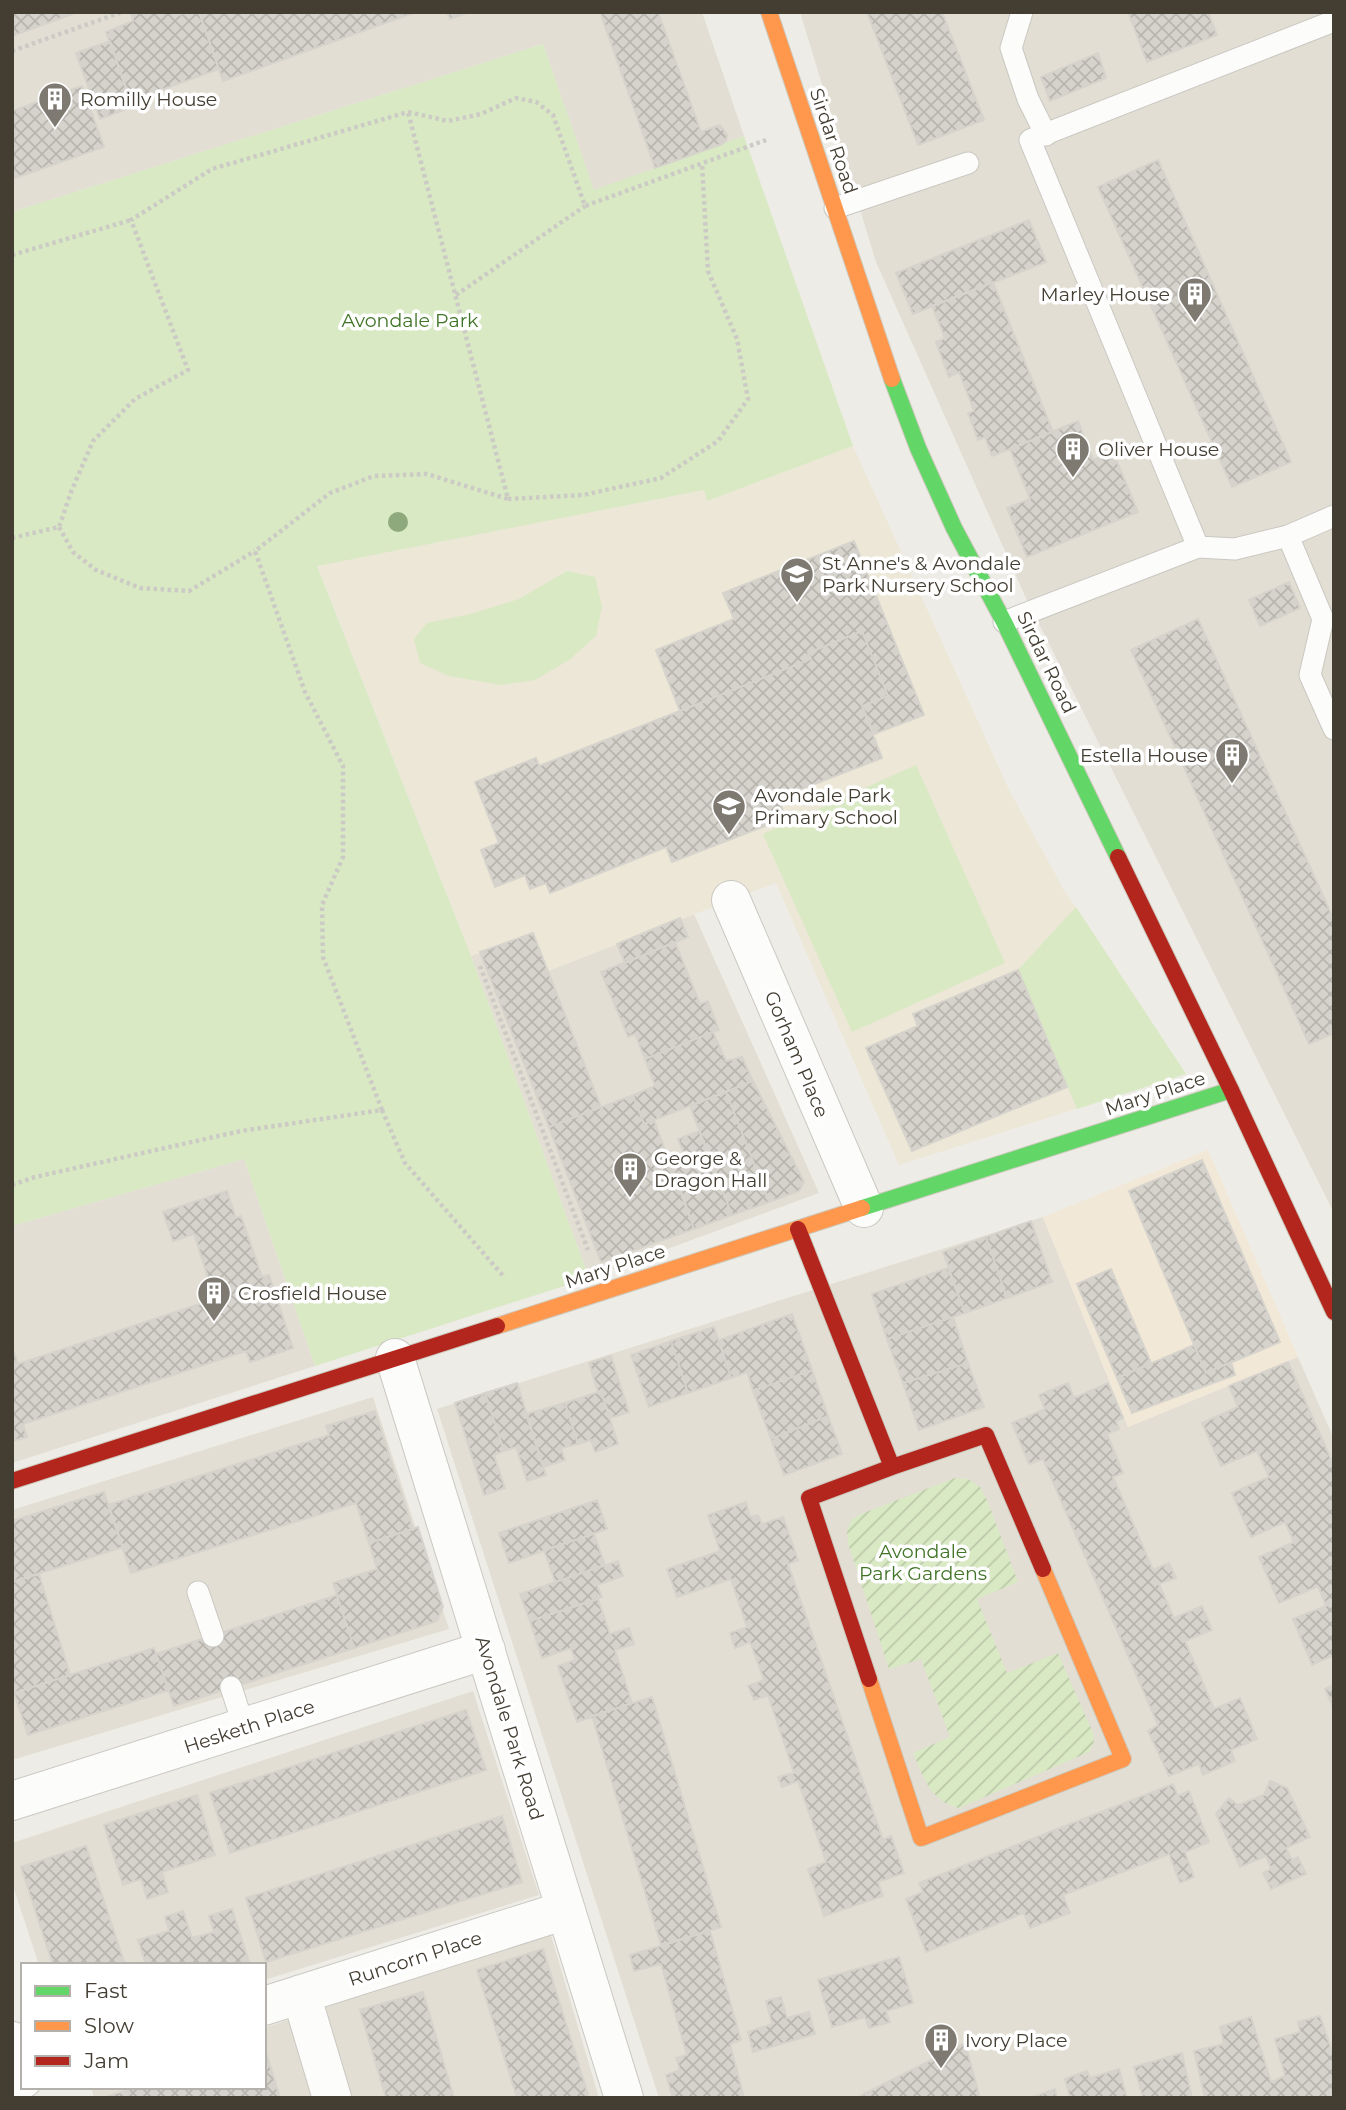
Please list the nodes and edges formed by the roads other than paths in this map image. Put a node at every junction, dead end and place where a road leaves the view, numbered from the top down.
1 (769, 12) edge
2 (1022, 12) edge
3 (1334, 21) edge
4 (1046, 135) junction
5 (968, 163) dead end
6 (835, 208) junction
7 (1334, 516) edge
8 (1288, 536) junction
9 (1198, 547) junction
10 (1004, 622) junction
11 (1334, 729) edge
12 (731, 900) dead end
13 (1231, 1090) junction
14 (864, 1208) junction
15 (799, 1228) junction
16 (1330, 1291) edge
17 (395, 1358) junction
18 (892, 1467) junction
19 (12, 1481) edge
20 (198, 1592) dead end
21 (213, 1636) dead end
22 (486, 1650) junction
23 (231, 1687) dead end
24 (244, 1727) junction
25 (12, 1801) edge
26 (566, 1910) junction
27 (301, 1994) junction
28 (266, 2005) edge
29 (12, 2041) edge
30 (21, 2072) edge
31 (332, 2098) edge
32 (624, 2098) edge

1 - 6 street, Sirdar Road
2 - 4 lane
3 - 4 lane
4 - 9 lane
5 - 6 lane
6 - 10 street, Sirdar Road
7 - 8 lane
8 - 9 lane
8 - 11 lane
9 - 10 lane
10 - 13 street, Sirdar Road
12 - 14 street, Gorham Place
13 - 14 street, Mary Place
13 - 16 street, Sirdar Road
14 - 15 street, Mary Place
15 - 17 street, Mary Place
15 - 18 street
17 - 19 street, Mary Place
17 - 22 street, Avondale Park Road
18 - 18 street
20 - 21 lane
22 - 24 street, Hesketh Place
22 - 26 street, Avondale Park Road
23 - 24 lane
24 - 25 street, Hesketh Place
26 - 27 street, Runcorn Place
26 - 32 street, Avondale Park Road
27 - 28 street, Runcorn Place
27 - 31 street
29 - 30 street

